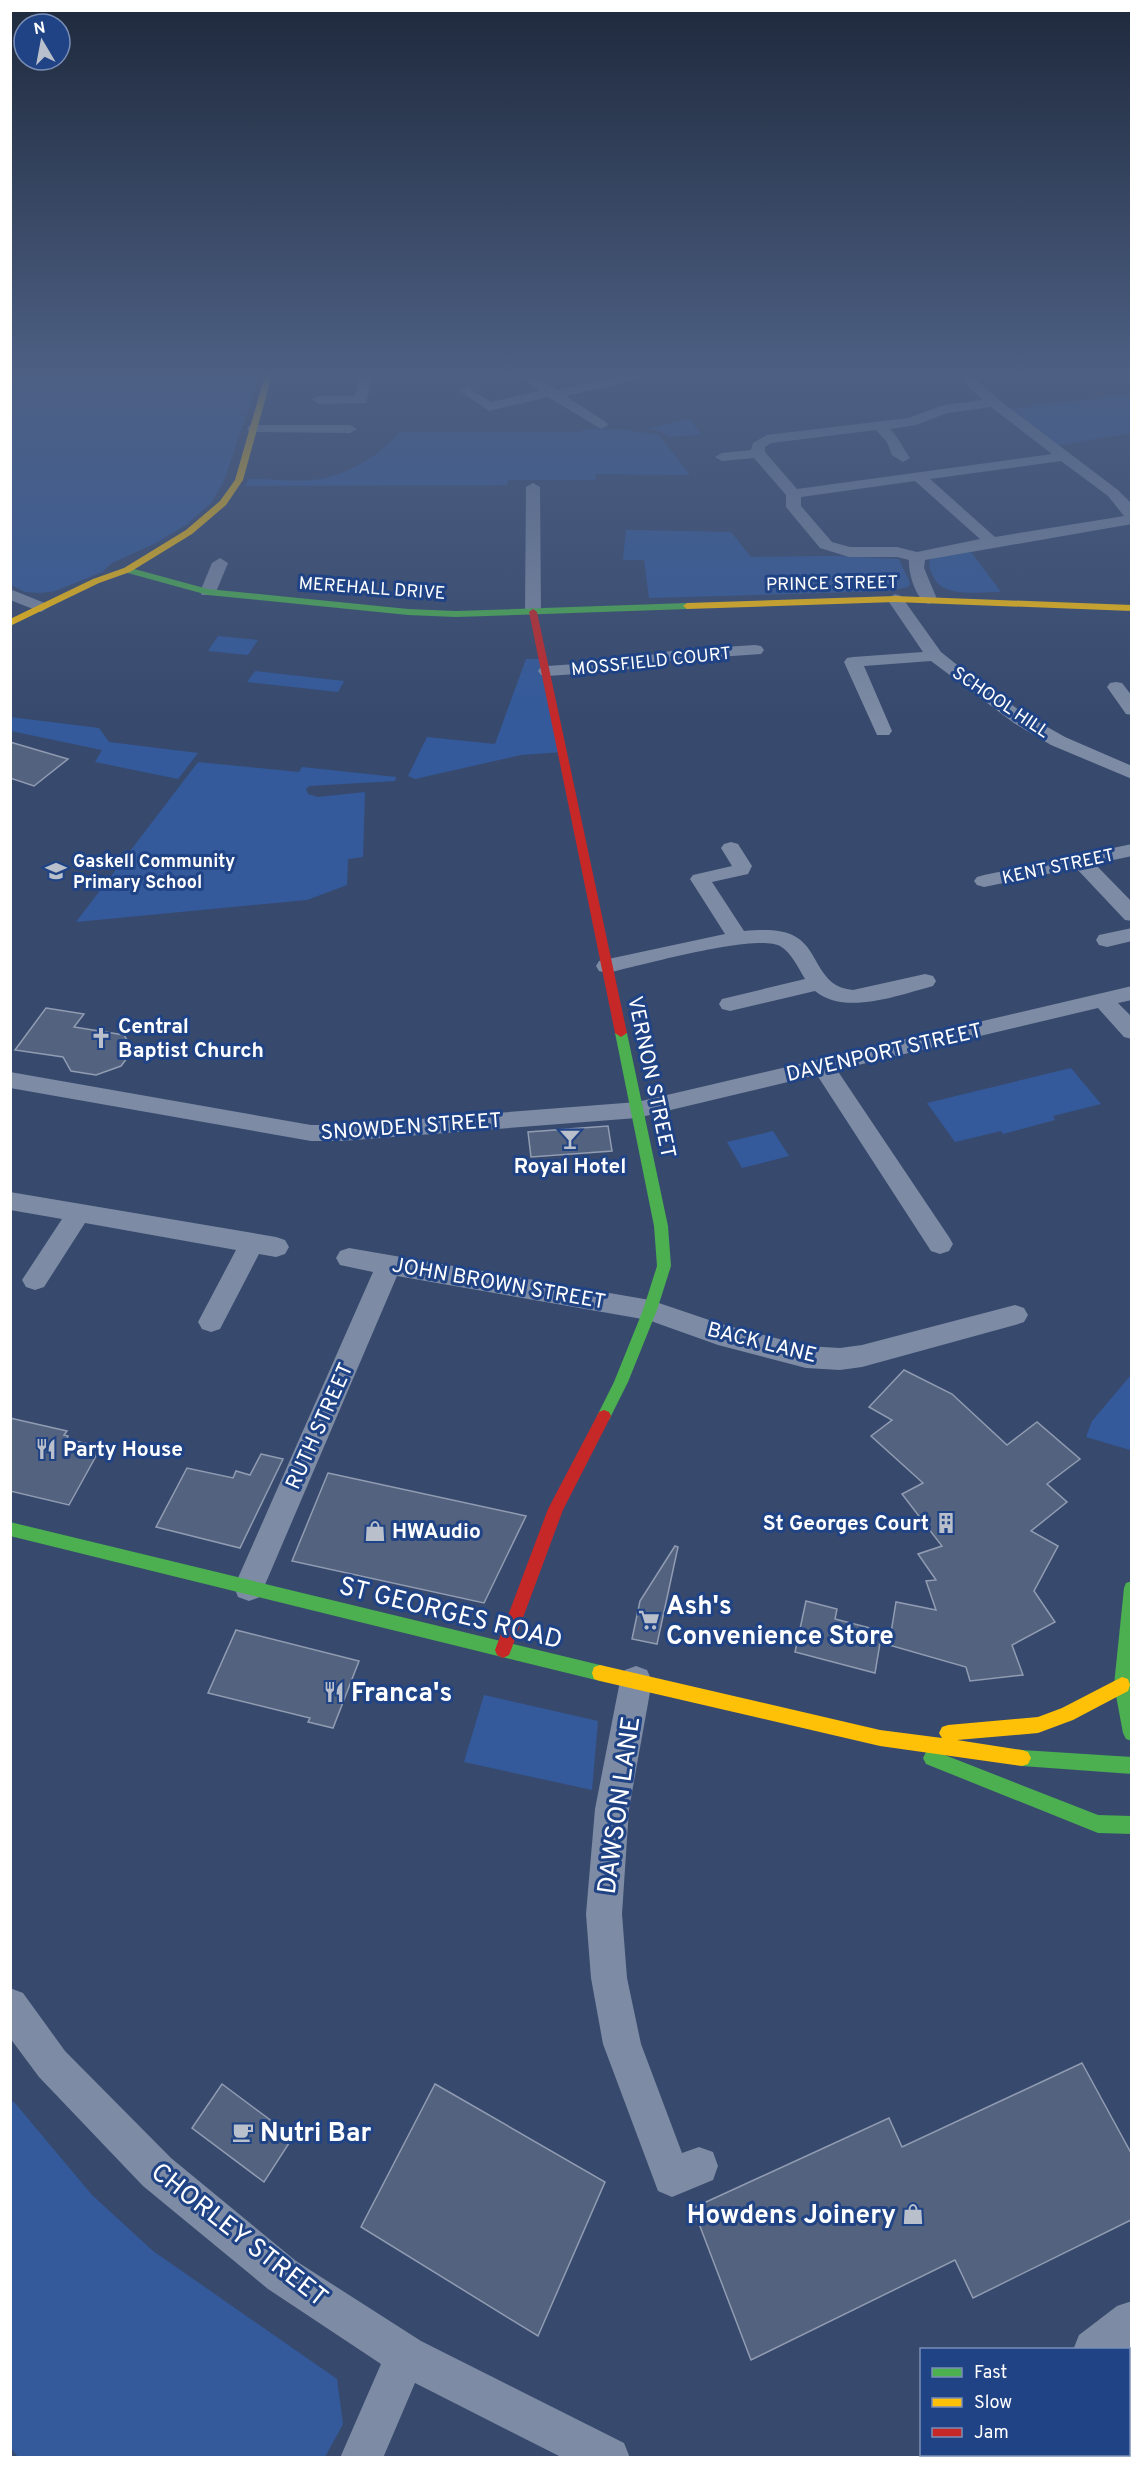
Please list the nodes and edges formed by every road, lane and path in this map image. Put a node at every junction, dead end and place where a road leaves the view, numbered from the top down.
1 (232, 490) edge
2 (533, 490) edge
3 (790, 490) edge
4 (821, 490) edge
5 (934, 490) edge
6 (1108, 490) edge
7 (793, 494) junction
8 (1131, 517) edge
9 (992, 542) junction
10 (917, 557) junction
11 (127, 570) junction
12 (235, 573) dead end
13 (208, 592) junction
14 (10, 594) edge
15 (895, 599) junction
16 (929, 599) junction
17 (41, 607) junction
18 (1131, 608) edge
19 (533, 612) junction
20 (10, 622) edge
21 (756, 652) dead end
22 (935, 656) junction
23 (547, 671) junction
24 (1124, 687) edge
25 (1131, 710) edge
26 (883, 731) dead end
27 (1131, 773) edge
28 (731, 848) dead end
29 (1131, 850) edge
30 (1081, 861) junction
31 (984, 881) dead end
32 (1131, 915) edge
33 (1131, 934) edge
34 (738, 938) junction
35 (1107, 940) dead end
36 (607, 966) junction
37 (925, 981) dead end
38 (819, 983) junction
39 (1131, 993) edge
40 (1103, 1000) junction
41 (730, 1004) dead end
42 (1131, 1032) edge
43 (823, 1067) junction
44 (10, 1080) edge
45 (637, 1110) junction
46 (10, 1201) edge
47 (79, 1213) junction
48 (940, 1245) dead end
49 (349, 1258) dead end
50 (389, 1264) junction
51 (35, 1280) dead end
52 (650, 1310) junction
53 (1015, 1315) dead end
54 (211, 1322) dead end
55 (10, 1529) edge
56 (249, 1587) junction
57 (1131, 1588) edge
58 (503, 1650) junction
59 (636, 1681) junction
60 (1122, 1685) junction
61 (1131, 1733) edge
62 (880, 1738) junction
63 (1131, 1766) edge
64 (1098, 1824) junction
65 (1131, 1826) edge
66 (1115, 1838) dead end
67 (11, 2006) edge
68 (699, 2166) dead end
69 (1131, 2321) edge
70 (1095, 2348) edge
71 (406, 2356) junction
72 (361, 2457) edge
73 (609, 2457) edge

1 - 11 street
2 - 19 street, VERNON STREET
3 - 7 street
4 - 7 street
5 - 9 street
6 - 8 street
7 - 10 street
8 - 9 street
9 - 10 street
10 - 16 street
11 - 13 street, MEREHALL DRIVE
11 - 17 street
12 - 13 street
13 - 19 street, MEREHALL DRIVE
14 - 17 street
15 - 16 street, PRINCE STREET
15 - 19 street, PRINCE STREET
15 - 22 street, SCHOOL HILL
16 - 18 street, PRINCE STREET
17 - 20 street
19 - 23 street, VERNON STREET
21 - 23 street, MOSSFIELD COURT
22 - 26 street
22 - 27 street, SCHOOL HILL
23 - 36 street, VERNON STREET
24 - 25 street
28 - 34 street
29 - 30 street, KENT STREET
30 - 31 street, KENT STREET
30 - 32 street
33 - 35 street
34 - 36 street
34 - 38 street
36 - 45 street, VERNON STREET
37 - 38 street
38 - 41 street
39 - 40 street, DAVENPORT STREET
40 - 42 street
40 - 43 street, DAVENPORT STREET
43 - 45 street, DAVENPORT STREET
43 - 48 street
44 - 45 street, SNOWDEN STREET
45 - 52 street, VERNON STREET
46 - 47 street
47 - 51 street
47 - 54 street
49 - 50 street, JOHN BROWN STREET
50 - 52 street, JOHN BROWN STREET
50 - 56 street, RUTH STREET
52 - 53 street, BACK LANE
52 - 58 street, VERNON STREET
55 - 56 street, ST GEORGES ROAD
56 - 58 street, ST GEORGES ROAD
57 - 60 street
58 - 59 street, ST GEORGES ROAD
59 - 62 street, ST GEORGES ROAD
59 - 68 street, DAWSON LANE
60 - 61 street
60 - 62 street
62 - 63 street, ST GEORGES ROAD
62 - 64 street, ST GEORGES ROAD
64 - 65 street, ST GEORGES ROAD
64 - 66 street
67 - 71 street, CHORLEY STREET
69 - 70 street
71 - 72 street
71 - 73 street, CHORLEY STREET

